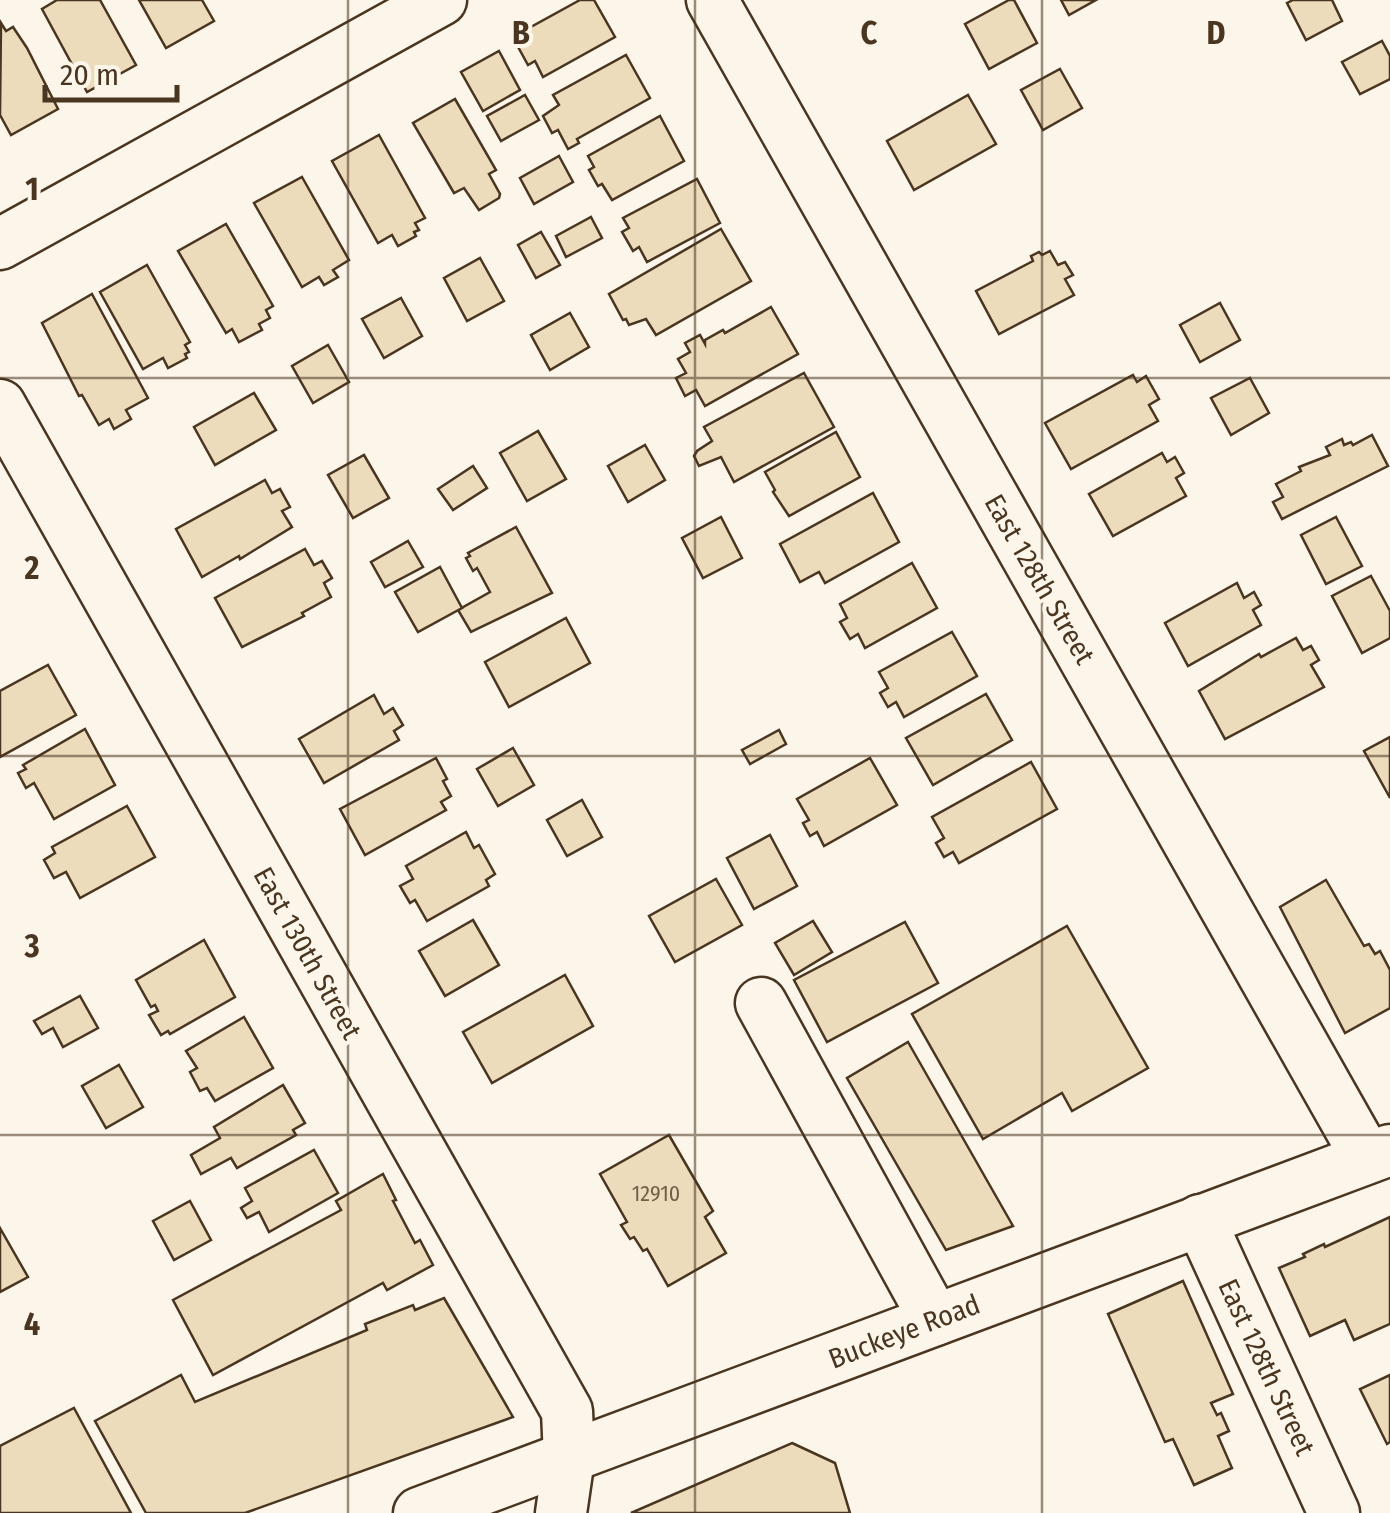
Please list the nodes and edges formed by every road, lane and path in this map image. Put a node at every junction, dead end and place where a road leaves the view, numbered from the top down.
1 (441, 0) edge
2 (712, 0) edge
3 (0, 244) edge
4 (0, 405) edge
5 (762, 1003) dead end
6 (1379, 1154) edge
7 (1200, 1220) junction
8 (935, 1320) junction
9 (569, 1458) junction
10 (419, 1513) edge
11 (561, 1513) edge
12 (1334, 1513) edge

1 - 3 street
2 - 6 street, East 128th Street
4 - 9 street, East 130th Street
5 - 8 street
6 - 7 street, Buckeye Road
7 - 8 street, Buckeye Road
7 - 12 street, East 128th Street
8 - 9 street, Buckeye Road
9 - 10 street, Buckeye Road
9 - 11 street, East 130th Street

